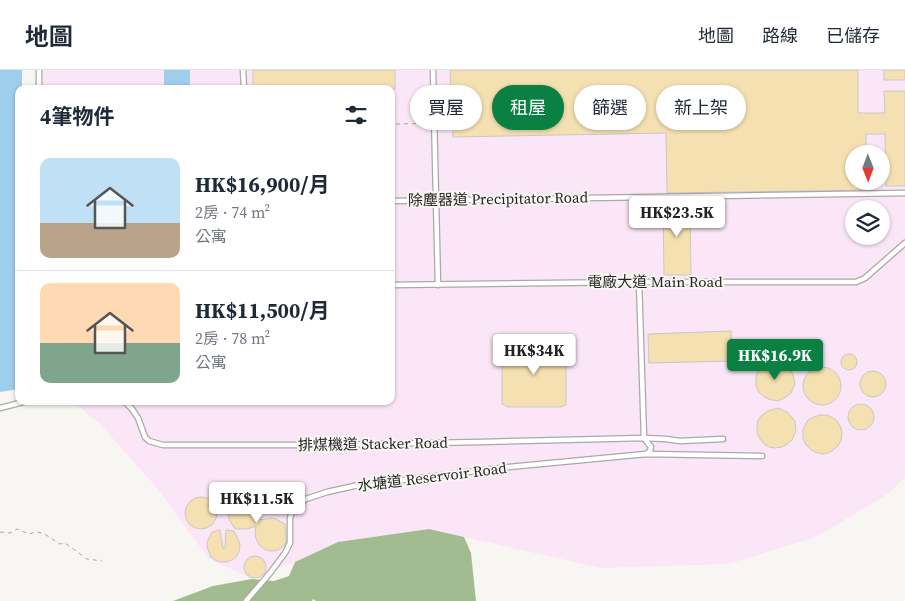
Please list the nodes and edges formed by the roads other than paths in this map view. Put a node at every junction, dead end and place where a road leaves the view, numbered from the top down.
1 (39, 70) edge
2 (244, 70) edge
3 (433, 70) edge
4 (39, 85) edge
5 (244, 85) edge
6 (905, 193) edge
7 (395, 200) edge
8 (437, 200) junction
9 (905, 243) edge
10 (639, 282) junction
11 (438, 284) junction
12 (395, 285) edge
13 (15, 404) edge
14 (128, 405) edge
15 (0, 408) edge
16 (644, 438) junction
17 (723, 439) dead end
18 (646, 454) junction
19 (762, 456) dead end
20 (246, 601) edge

1 - 4 lane
2 - 5 lane
3 - 8 lane
6 - 8 lane, 除塵器道 Precipitator Road
7 - 8 lane, 除塵器道 Precipitator Road
8 - 11 lane
9 - 10 lane, 電廠大道 Main Road
10 - 11 lane, 電廠大道 Main Road
10 - 16 lane
11 - 12 lane, 電廠大道 Main Road
13 - 15 lane
14 - 16 lane, 排煤機道 Stacker Road
16 - 17 lane, 排煤機道 Stacker Road
16 - 18 lane
18 - 19 lane, 水塘道 Reservoir Road
18 - 20 lane, 水塘道 Reservoir Road

